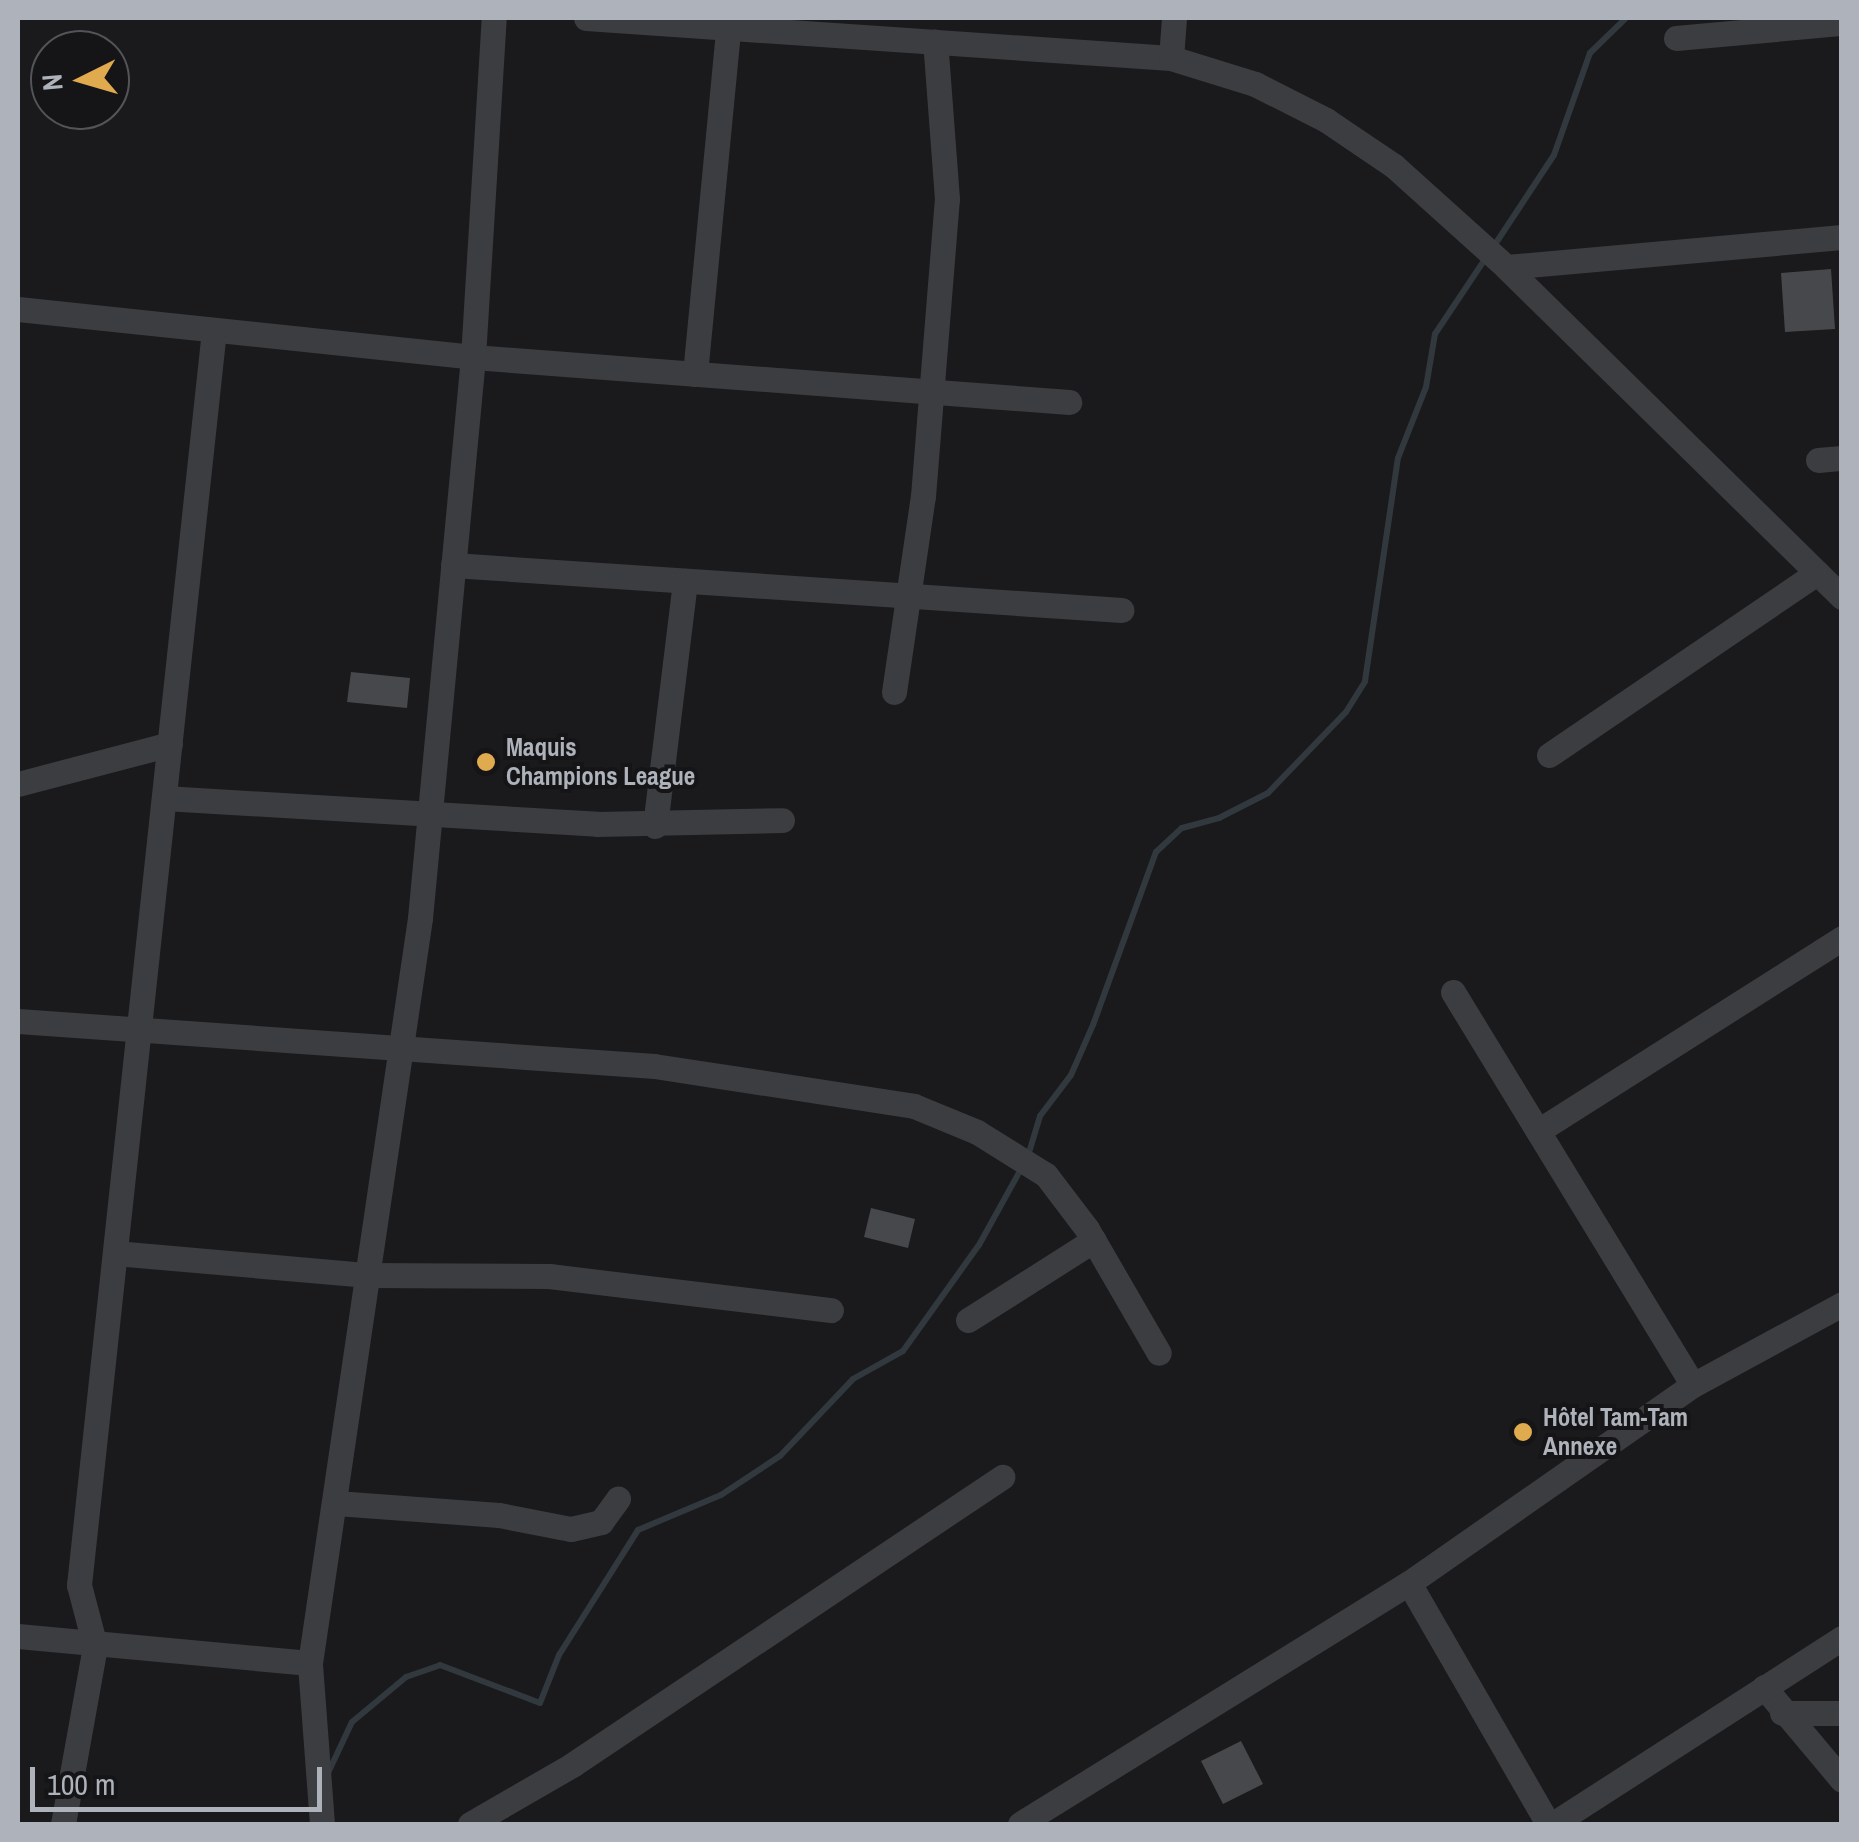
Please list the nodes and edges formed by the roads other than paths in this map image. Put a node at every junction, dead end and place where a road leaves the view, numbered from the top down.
1 (494, 18) edge
2 (586, 18) edge
3 (1174, 18) edge
4 (1842, 24) edge
5 (728, 25) edge
6 (950, 34) edge
7 (1676, 38) dead end
8 (1170, 58) junction
9 (1842, 237) edge
10 (1504, 265) junction
11 (18, 309) edge
12 (214, 330) junction
13 (472, 357) junction
14 (695, 374) junction
15 (930, 392) junction
16 (1069, 402) dead end
17 (454, 565) junction
18 (1817, 574) junction
19 (685, 580) junction
20 (905, 596) junction
21 (1842, 598) edge
22 (1120, 610) dead end
23 (894, 692) dead end
24 (170, 744) junction
25 (1549, 754) dead end
26 (18, 784) edge
27 (164, 798) junction
28 (428, 815) junction
29 (782, 820) dead end
30 (655, 826) junction
31 (1842, 938) edge
32 (1453, 992) dead end
33 (18, 1021) edge
34 (141, 1032) junction
35 (401, 1052) junction
36 (1538, 1131) junction
37 (1094, 1240) junction
38 (115, 1254) junction
39 (365, 1275) junction
40 (1842, 1304) edge
41 (832, 1310) dead end
42 (968, 1320) dead end
43 (1159, 1353) dead end
44 (1693, 1386) junction
45 (1002, 1477) dead end
46 (618, 1498) dead end
47 (336, 1503) junction
48 (1409, 1583) junction
49 (18, 1636) edge
50 (1842, 1638) edge
51 (95, 1646) junction
52 (310, 1664) junction
53 (1764, 1688) junction
54 (1842, 1713) edge
55 (1782, 1714) junction
56 (1842, 1780) edge
57 (63, 1824) edge
58 (322, 1824) edge
59 (470, 1824) edge
60 (1020, 1824) edge
61 (1550, 1824) edge

1 - 13 street
2 - 5 street
3 - 8 street
4 - 7 street
5 - 6 street
5 - 14 street
6 - 8 street
6 - 15 street
8 - 10 street
9 - 10 street
10 - 18 street
11 - 12 street
12 - 13 street
12 - 24 street
13 - 14 street
13 - 17 street
14 - 15 street
15 - 16 street
15 - 20 street
17 - 19 street
17 - 28 street
18 - 21 street
18 - 25 street
19 - 20 street
19 - 30 street
20 - 22 street
20 - 23 street
24 - 26 street
24 - 27 street
27 - 28 street
27 - 34 street
28 - 30 street
28 - 35 street
29 - 30 street
31 - 36 street
32 - 36 street
33 - 34 street
34 - 35 street
34 - 38 street
35 - 37 street
35 - 39 street
36 - 44 street
37 - 42 street
37 - 43 street
38 - 39 street
38 - 51 street
39 - 41 street
39 - 47 street
40 - 44 street
44 - 48 street
45 - 59 street
46 - 47 street
47 - 52 street
48 - 60 street
48 - 61 street
49 - 51 street
50 - 53 street
51 - 52 street
51 - 57 street
52 - 58 street
53 - 55 street
53 - 61 street
54 - 55 street
55 - 56 street

